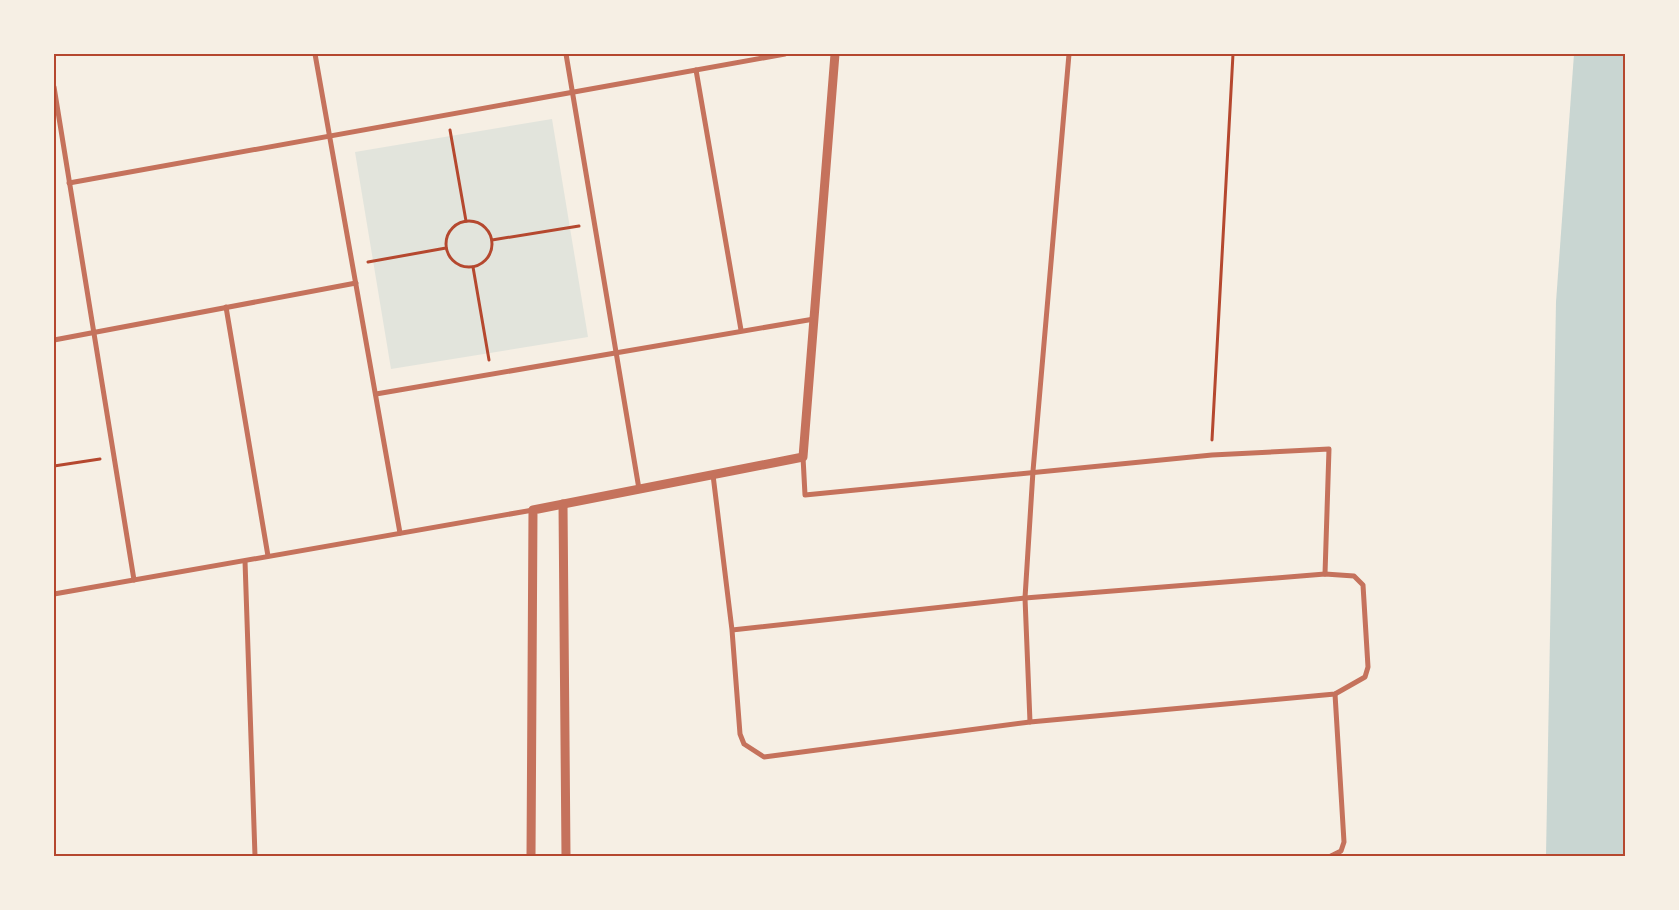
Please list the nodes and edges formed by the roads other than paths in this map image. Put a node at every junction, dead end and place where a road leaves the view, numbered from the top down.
1 (315, 54) edge
2 (566, 54) edge
3 (785, 54) edge
4 (835, 54) edge
5 (1069, 54) edge
6 (696, 70) junction
7 (54, 87) edge
8 (573, 92) junction
9 (328, 136) junction
10 (69, 183) junction
11 (356, 283) junction
12 (226, 307) junction
13 (814, 319) junction
14 (742, 330) junction
15 (94, 332) junction
16 (54, 340) edge
17 (616, 352) junction
18 (376, 394) junction
19 (803, 457) junction
20 (1033, 471) junction
21 (713, 475) junction
22 (639, 489) junction
23 (563, 504) junction
24 (533, 510) junction
25 (400, 533) junction
26 (268, 556) junction
27 (245, 561) junction
28 (1325, 574) junction
29 (134, 580) junction
30 (54, 594) edge
31 (1024, 598) junction
32 (732, 630) junction
33 (1335, 694) junction
34 (1030, 722) junction
35 (255, 856) edge
36 (531, 856) edge
37 (566, 856) edge
38 (1331, 856) edge

1 - 9 street
2 - 8 street
3 - 6 street
4 - 13 street
5 - 20 street
6 - 8 street
6 - 14 street
7 - 10 street
8 - 9 street
8 - 17 street
9 - 10 street
9 - 11 street
10 - 15 street
11 - 12 street
11 - 18 street
12 - 15 street
12 - 26 street
13 - 14 street
13 - 19 street
14 - 17 street
15 - 16 street
15 - 29 street
17 - 18 street
17 - 22 street
18 - 25 street
19 - 20 street
19 - 21 street
20 - 28 street
20 - 31 street
21 - 22 street
21 - 32 street
22 - 23 street
23 - 24 street
23 - 37 street
24 - 25 street
24 - 36 street
25 - 26 street
26 - 27 street
27 - 29 street
27 - 35 street
28 - 31 street
28 - 33 street
29 - 30 street
31 - 32 street
31 - 34 street
32 - 34 street
33 - 34 street
33 - 38 street

